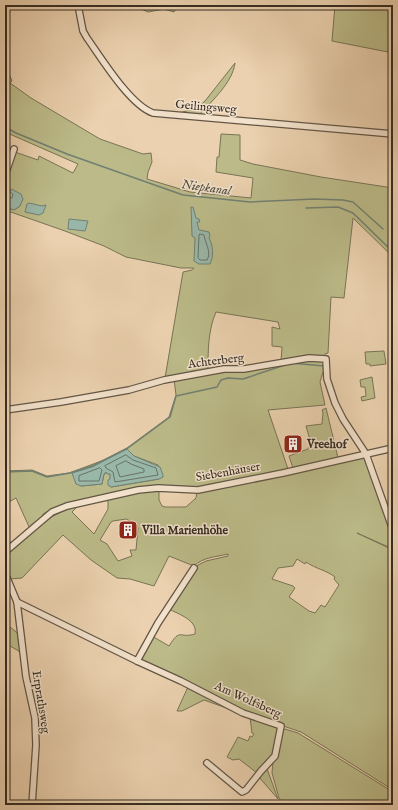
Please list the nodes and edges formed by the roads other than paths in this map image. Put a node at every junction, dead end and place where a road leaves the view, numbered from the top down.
1 (78, 5) edge
2 (393, 134) edge
3 (14, 149) dead end
4 (5, 175) edge
5 (5, 410) edge
6 (393, 448) edge
7 (366, 454) junction
8 (393, 530) edge
9 (5, 552) edge
10 (194, 568) dead end
11 (5, 573) edge
12 (17, 602) junction
13 (137, 661) junction
14 (207, 764) dead end
15 (32, 805) edge

1 - 2 street, Geilingsweg
3 - 4 street
5 - 7 street, Achterberg
6 - 7 street, Siebenhäuser
7 - 8 street
7 - 9 street, Siebenhäuser
10 - 13 street
11 - 12 street, Erprathsweg
12 - 13 street, Am Wolfsberg
12 - 15 street, Erprathsweg
13 - 14 street, Am Wolfsberg

